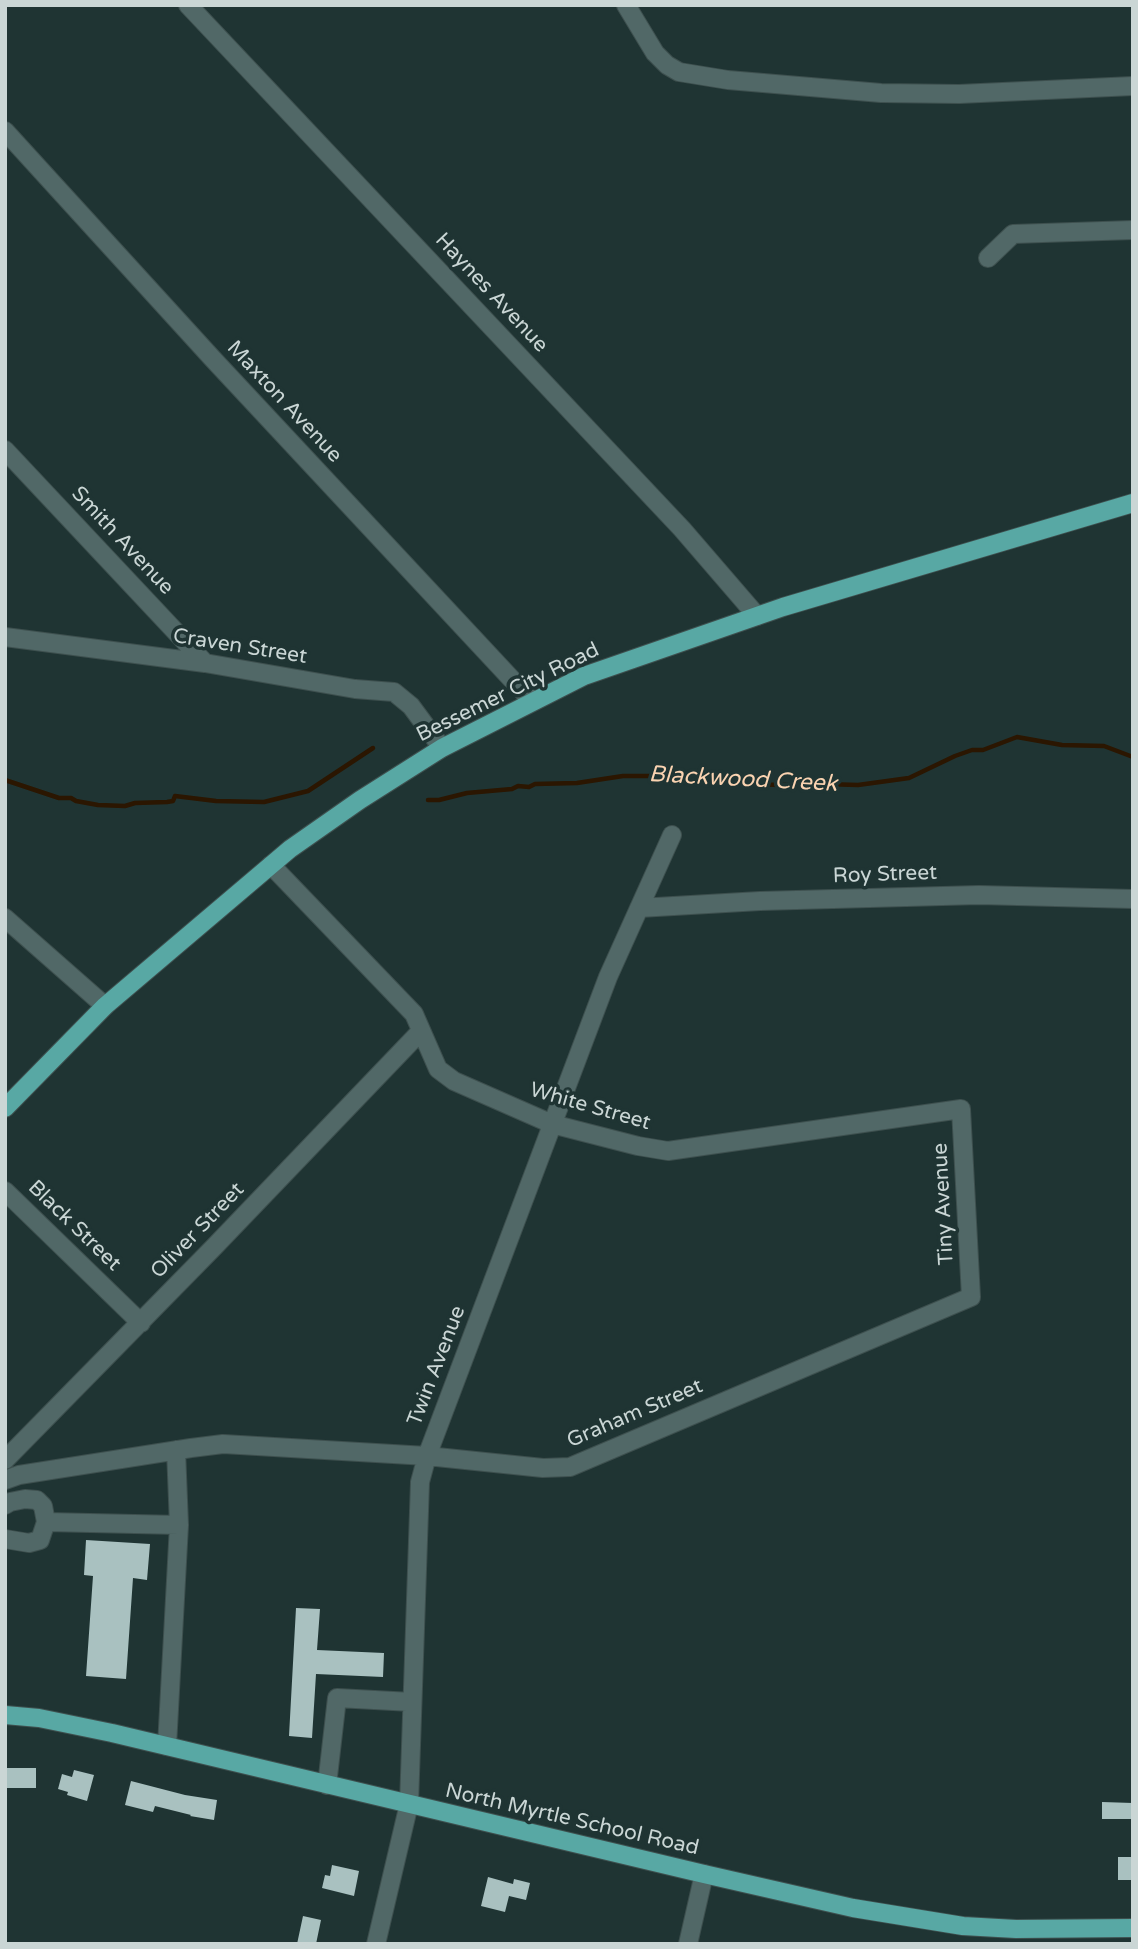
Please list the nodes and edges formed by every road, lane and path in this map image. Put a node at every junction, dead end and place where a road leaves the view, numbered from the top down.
1 (188, 5) edge
2 (626, 5) edge
3 (1133, 86) edge
4 (5, 131) edge
5 (1133, 230) edge
6 (988, 258) dead end
7 (5, 450) edge
8 (1133, 503) edge
9 (757, 615) junction
10 (5, 637) edge
11 (205, 663) junction
12 (532, 701) junction
13 (442, 748) junction
14 (672, 835) dead end
15 (271, 865) junction
16 (1133, 899) edge
17 (639, 908) junction
18 (5, 918) edge
19 (105, 1006) junction
20 (421, 1031) junction
21 (5, 1108) edge
22 (961, 1109) joint
23 (552, 1124) junction
24 (5, 1191) edge
25 (971, 1297) joint
26 (141, 1323) junction
27 (176, 1450) junction
28 (427, 1456) junction
29 (5, 1460) edge
30 (5, 1480) edge
31 (5, 1505) edge
32 (46, 1522) junction
33 (179, 1525) junction
34 (5, 1539) edge
35 (412, 1702) junction
36 (5, 1715) edge
37 (167, 1746) junction
38 (327, 1784) junction
39 (409, 1804) junction
40 (704, 1874) junction
41 (1133, 1928) edge
42 (376, 1944) edge
43 (688, 1944) edge

1 - 9 street, Haynes Avenue
2 - 3 street
4 - 12 street, Maxton Avenue
5 - 6 street
7 - 11 street, Smith Avenue
8 - 9 main road, Bessemer City Road
9 - 12 main road, Bessemer City Road
10 - 11 street, Craven Street
11 - 13 street, Craven Street
12 - 13 main road, Bessemer City Road
13 - 15 main road, Bessemer City Road
14 - 17 street, Twin Avenue
15 - 19 main road, Bessemer City Road
15 - 20 street, White Street
16 - 17 street, Roy Street
17 - 23 street, Twin Avenue
18 - 19 street
19 - 21 main road, Bessemer City Road
20 - 23 street, White Street
20 - 26 street, Oliver Street
22 - 23 street, White Street
22 - 25 street, Tiny Avenue
23 - 28 street, Twin Avenue
24 - 26 street, Black Street
25 - 28 street, Graham Street
26 - 29 street, Oliver Street
27 - 28 street, Graham Street
27 - 30 street, Graham Street
27 - 33 street
28 - 35 street, Twin Avenue
31 - 32 street
32 - 33 street
32 - 34 street
33 - 37 street
35 - 38 street
35 - 39 street, Twin Avenue
36 - 37 main road, North Myrtle School Road
37 - 38 main road, North Myrtle School Road
38 - 39 main road, North Myrtle School Road
39 - 40 main road, North Myrtle School Road
39 - 42 street, Twin Avenue
40 - 41 main road, North Myrtle School Road
40 - 43 street

